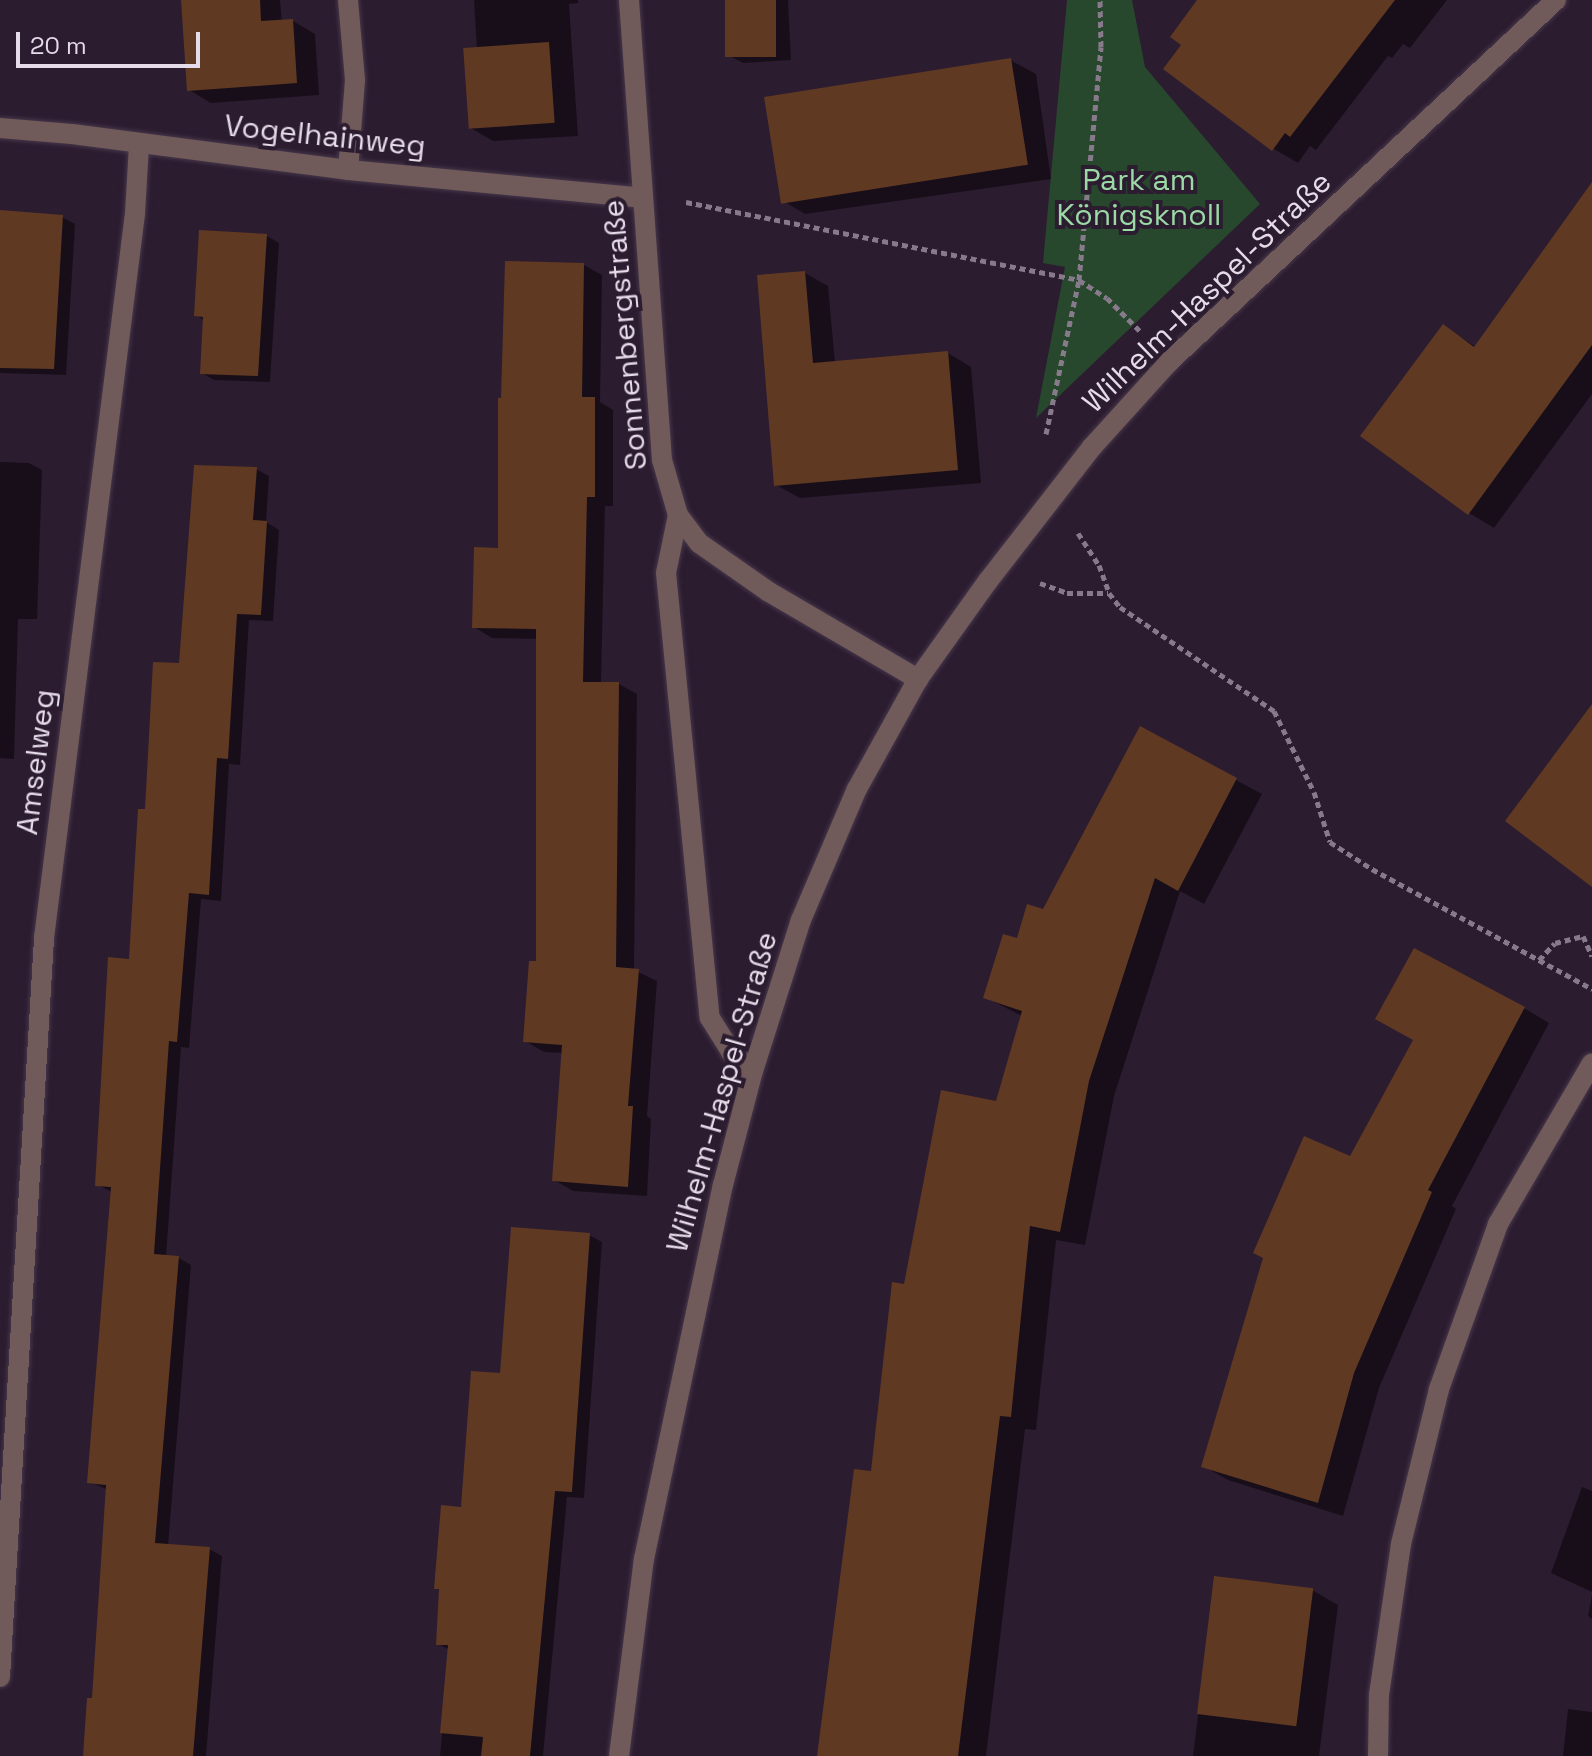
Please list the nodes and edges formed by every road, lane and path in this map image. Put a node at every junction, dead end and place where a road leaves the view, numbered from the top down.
1 (348, 0) edge
2 (629, 0) edge
3 (1100, 0) edge
4 (1556, 0) edge
5 (0, 128) edge
6 (139, 145) junction
7 (348, 170) junction
8 (643, 198) junction
9 (1079, 280) junction
10 (1122, 313) dead end
11 (1050, 499) junction
12 (678, 515) junction
13 (1076, 530) dead end
14 (1035, 582) dead end
15 (1109, 593) junction
16 (918, 679) junction
17 (1592, 956) edge
18 (1539, 960) junction
19 (1592, 989) edge
20 (1592, 1063) edge
21 (753, 1071) junction
22 (0, 1677) edge
23 (619, 1756) edge
24 (1378, 1756) edge

1 - 7 street
2 - 8 street, Sonnenbergstraße
3 - 9 path
4 - 11 street, Wilhelm-Haspel-Straße
5 - 6 street, Vogelhainweg
6 - 7 street, Vogelhainweg
6 - 22 street, Amselweg
7 - 8 street, Vogelhainweg
8 - 9 path
8 - 12 street, Sonnenbergstraße
9 - 10 path
9 - 11 path
11 - 16 street, Wilhelm-Haspel-Straße
12 - 16 street, Sonnenbergstraße
12 - 21 street
13 - 15 path
14 - 15 path
15 - 18 path
16 - 21 street, Wilhelm-Haspel-Straße
17 - 18 path
18 - 19 path
20 - 24 street
21 - 23 street, Wilhelm-Haspel-Straße

